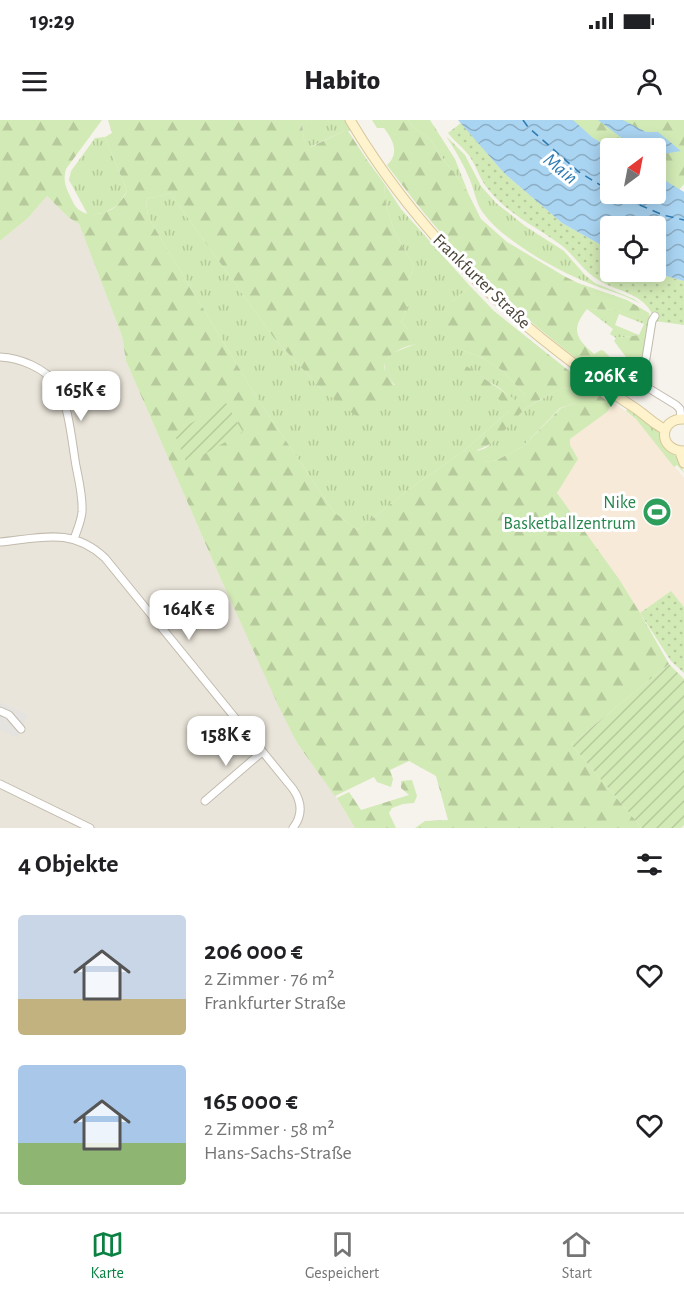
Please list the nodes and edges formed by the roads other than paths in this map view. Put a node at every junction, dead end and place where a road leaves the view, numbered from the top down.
1 (350, 120) edge
2 (654, 316) dead end
3 (0, 357) edge
4 (682, 416) edge
5 (667, 427) junction
6 (683, 451) edge
7 (684, 463) edge
8 (74, 539) junction
9 (0, 542) edge
10 (0, 711) edge
11 (21, 729) dead end
12 (262, 752) junction
13 (0, 784) edge
14 (205, 801) dead end
15 (90, 828) edge
16 (293, 828) edge

1 - 5 main road, Frankfurter Straße
2 - 4 street
3 - 8 street
4 - 5 main road
5 - 6 main road
6 - 7 main road
8 - 9 street
8 - 12 street
10 - 11 street
12 - 14 street
12 - 16 street
13 - 15 street

